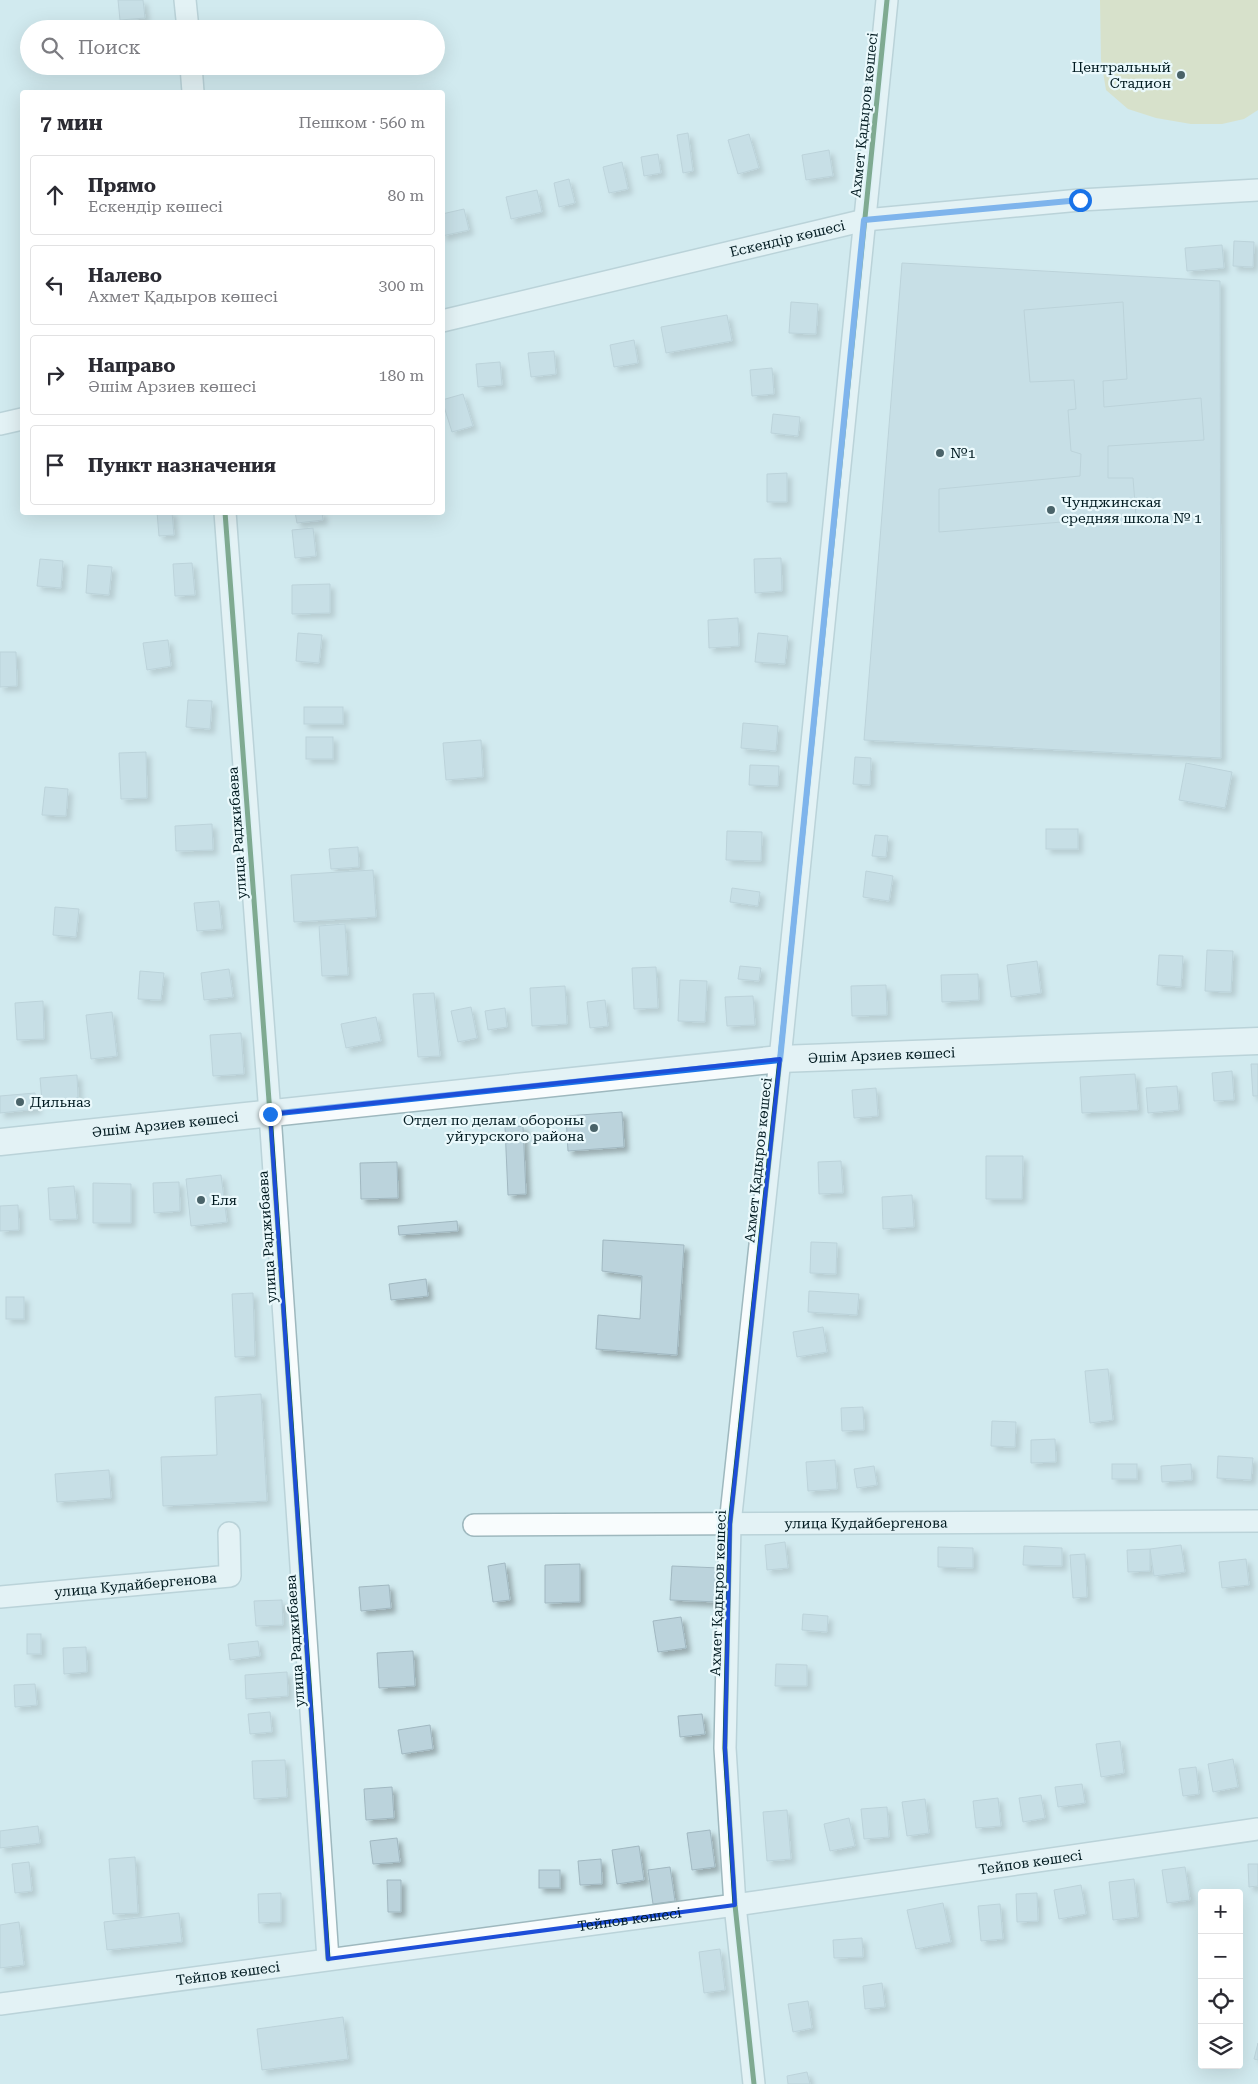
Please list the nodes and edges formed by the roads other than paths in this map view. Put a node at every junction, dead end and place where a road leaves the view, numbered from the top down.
1 (185, 0) edge
2 (887, 0) edge
3 (187, 20) edge
4 (191, 75) edge
5 (193, 90) edge
6 (1258, 190) edge
7 (864, 220) junction
8 (445, 320) edge
9 (20, 419) edge
10 (0, 424) edge
11 (225, 515) edge
12 (1258, 1041) edge
13 (780, 1060) junction
14 (270, 1114) junction
15 (0, 1142) edge
16 (1258, 1521) edge
17 (730, 1524) junction
18 (474, 1525) dead end
19 (229, 1533) dead end
20 (0, 1597) edge
21 (1258, 1829) edge
22 (735, 1905) junction
23 (328, 1959) junction
24 (0, 2004) edge
25 (754, 2084) edge

1 - 3 street
2 - 7 street, Ахмет Қадыров көшесі
4 - 5 street
6 - 7 street, Ескендір көшесі
7 - 8 street, Ескендір көшесі
7 - 13 street, Ахмет Қадыров көшесі
9 - 10 street
11 - 14 street, улица Раджибаева
12 - 13 street, Әшім Арзиев көшесі
13 - 14 street, Әшім Арзиев көшесі
13 - 17 street, Ахмет Қадыров көшесі
14 - 15 street, Әшім Арзиев көшесі
14 - 23 street, улица Раджибаева
16 - 17 street, улица Кудайбергенова
17 - 18 street, улица Кудайбергенова
17 - 22 street, Ахмет Қадыров көшесі
19 - 20 street, улица Кудайбергенова
21 - 22 street, Тейпов көшесі
22 - 23 street, Тейпов көшесі
22 - 25 street, Ахмет Қадыров көшесі
23 - 24 street, Тейпов көшесі

